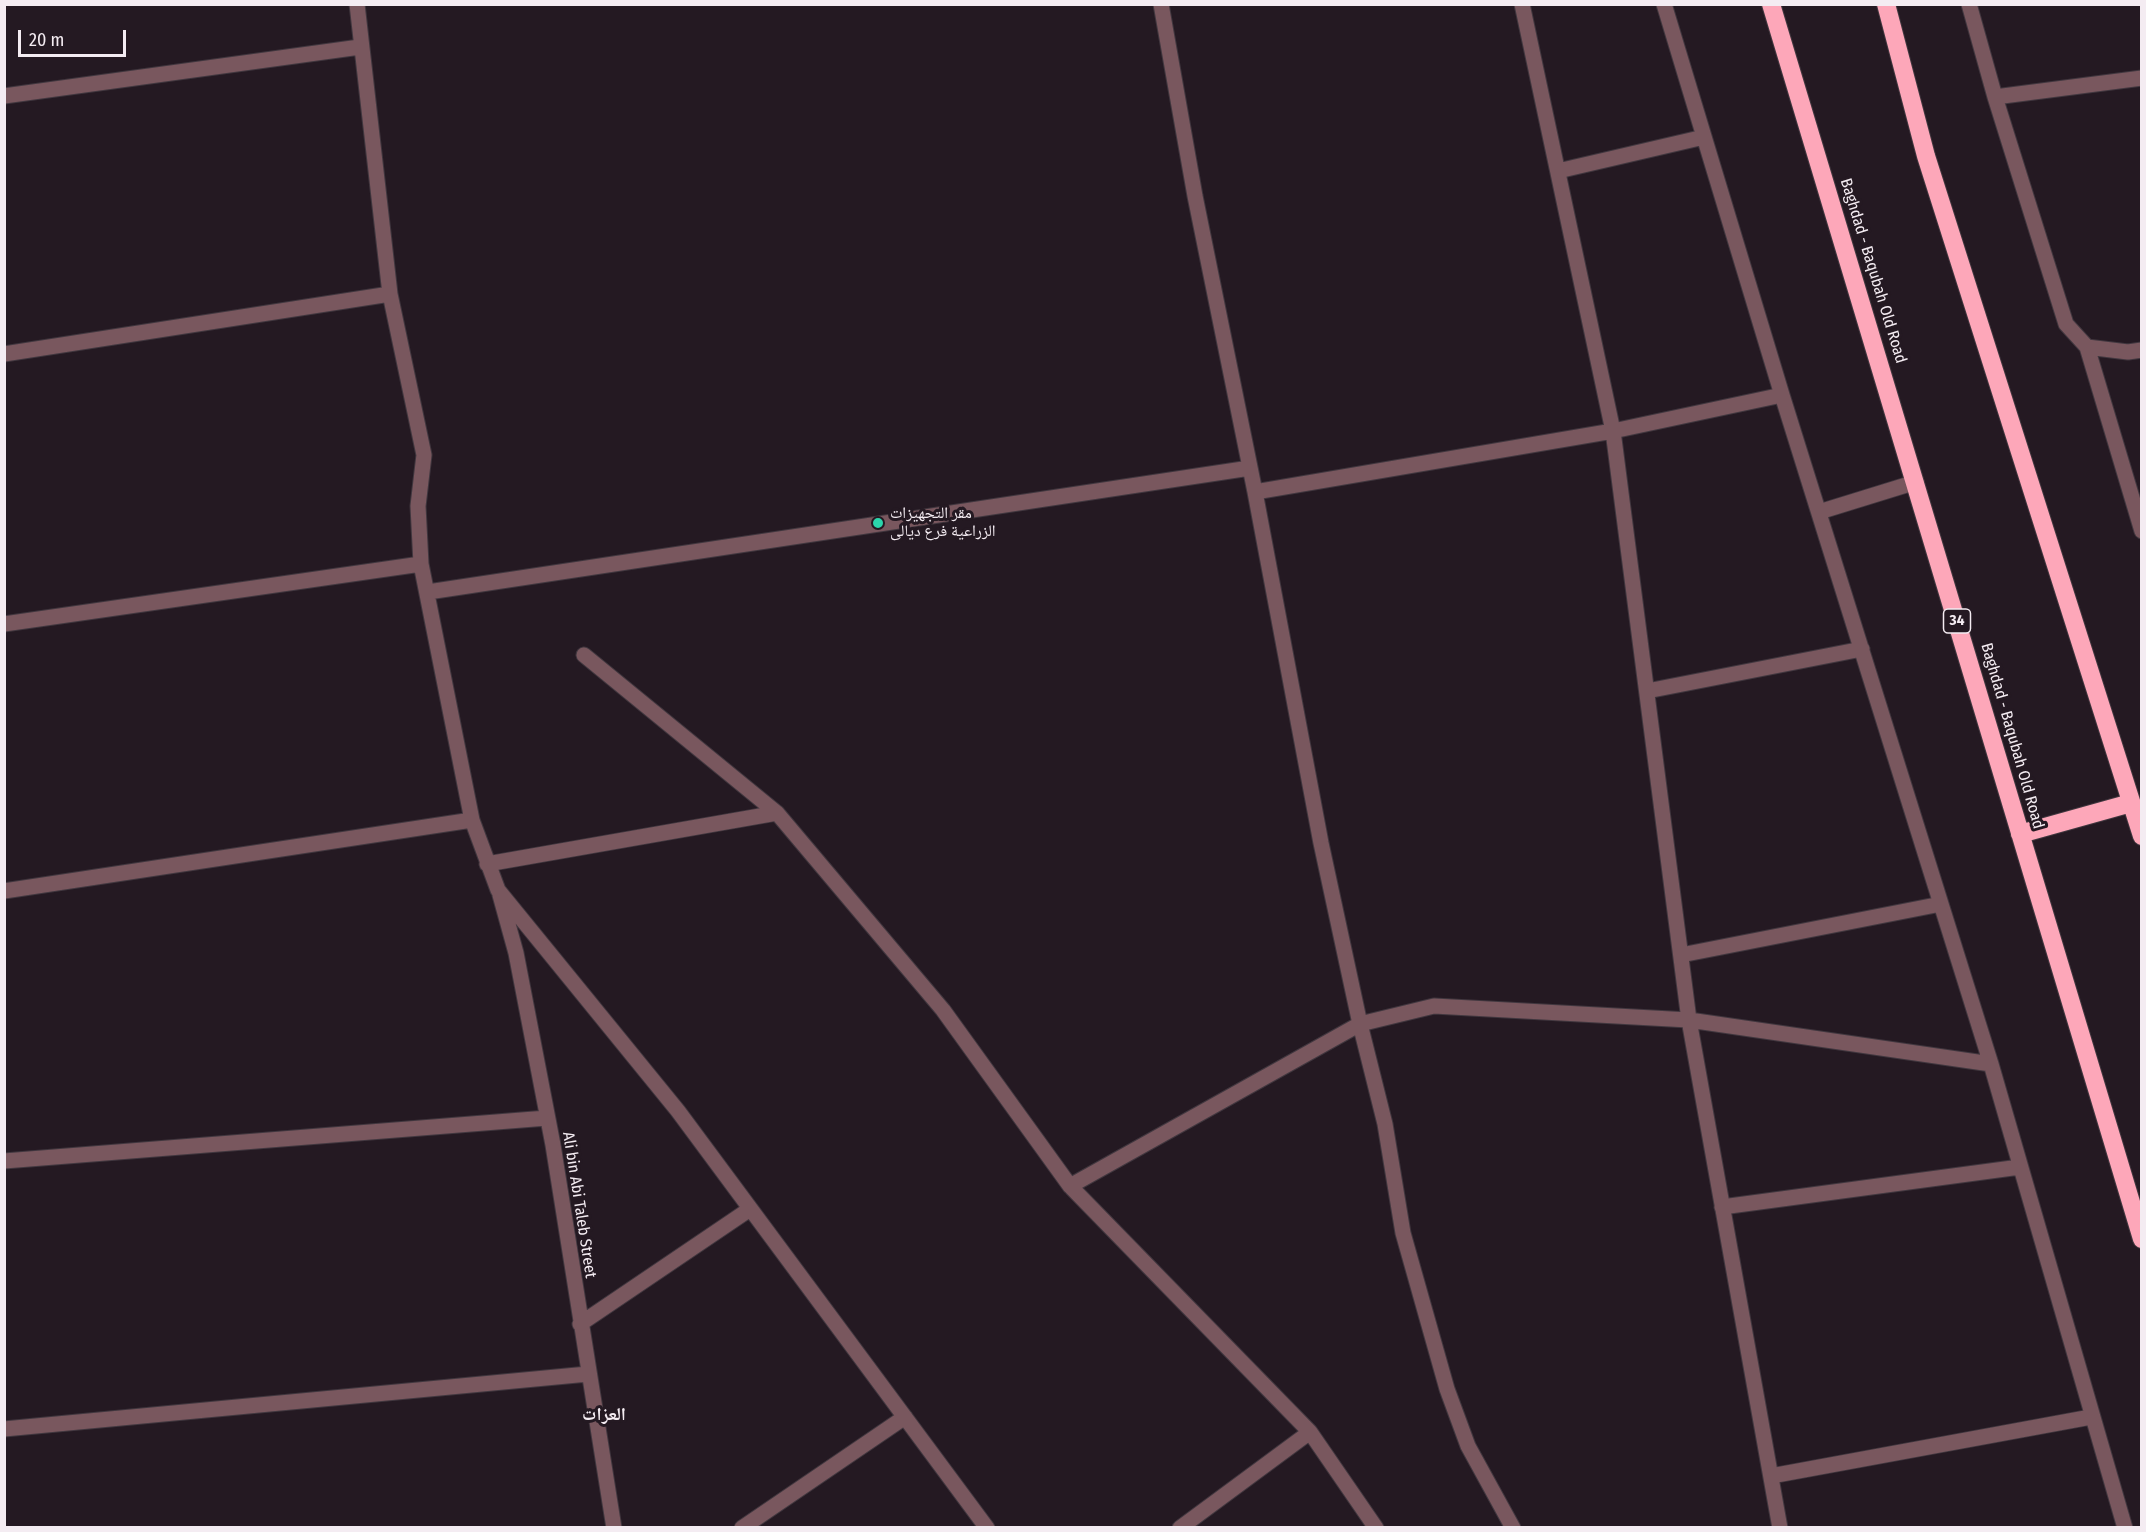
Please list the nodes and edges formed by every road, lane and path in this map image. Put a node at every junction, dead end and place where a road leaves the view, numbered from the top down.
1 (357, 4) edge
2 (1161, 4) edge
3 (1522, 4) edge
4 (1664, 4) edge
5 (1771, 4) edge
6 (1886, 4) edge
7 (1970, 4) edge
8 (360, 47) junction
9 (2142, 78) edge
10 (4, 96) edge
11 (1995, 97) junction
12 (1704, 137) junction
13 (1558, 171) junction
14 (390, 294) junction
15 (2087, 347) junction
16 (2142, 350) edge
17 (4, 354) edge
18 (1782, 395) junction
19 (1613, 431) junction
20 (1250, 468) junction
21 (1916, 482) junction
22 (1255, 492) junction
23 (1819, 512) junction
24 (2142, 531) edge
25 (421, 564) junction
26 (428, 592) junction
27 (4, 624) edge
28 (1862, 649) junction
29 (584, 655) dead end
30 (1647, 691) junction
31 (2131, 803) junction
32 (777, 813) junction
33 (472, 820) junction
34 (2020, 834) junction
35 (2142, 836) edge
36 (488, 864) junction
37 (498, 890) junction
38 (4, 891) edge
39 (1941, 904) junction
40 (1681, 956) junction
41 (1689, 1020) junction
42 (1359, 1024) junction
43 (1990, 1064) junction
44 (547, 1118) junction
45 (4, 1161) edge
46 (2020, 1167) junction
47 (1070, 1186) junction
48 (1722, 1206) junction
49 (750, 1209) junction
50 (2142, 1239) edge
51 (580, 1324) junction
52 (588, 1374) junction
53 (905, 1417) junction
54 (2091, 1417) junction
55 (4, 1429) edge
56 (1310, 1432) junction
57 (1771, 1476) junction
58 (614, 1527) edge
59 (742, 1527) edge
60 (987, 1527) edge
61 (1180, 1527) edge
62 (1376, 1527) edge
63 (1513, 1527) edge
64 (1780, 1527) edge
65 (2125, 1527) edge

1 - 8 street
2 - 20 street
3 - 13 street
4 - 12 street
5 - 21 highway, Baghdad - Baqubah Old Road / 34
6 - 31 highway
7 - 11 street
8 - 10 street
8 - 14 street
9 - 11 street
11 - 15 street
12 - 13 street
12 - 18 street
13 - 19 street
14 - 17 street
14 - 25 street
15 - 16 street
15 - 24 street
18 - 19 street
18 - 23 street
19 - 22 street
19 - 30 street
20 - 22 street
20 - 26 street
21 - 23 street
21 - 34 highway, Baghdad - Baqubah Old Road / 34
22 - 42 street
23 - 28 street
25 - 26 street
25 - 27 street
26 - 33 street
28 - 30 street
28 - 39 street
29 - 32 street
30 - 40 street
31 - 34 highway
31 - 35 highway
32 - 36 street
32 - 47 street
33 - 36 street
33 - 38 street
34 - 50 highway, Baghdad - Baqubah Old Road / 34
36 - 37 street
37 - 44 street, Ali bin Abi Taleb Street
37 - 49 street
39 - 40 street
39 - 43 street
40 - 41 street
41 - 42 street
41 - 43 street
41 - 48 street
42 - 47 street
42 - 63 street
43 - 46 street
44 - 45 street
44 - 51 street, Ali bin Abi Taleb Street
46 - 48 street
46 - 54 street
47 - 56 street
48 - 57 street
49 - 51 street
49 - 53 street
51 - 52 street, Ali bin Abi Taleb Street
52 - 55 street
52 - 58 street, Ali bin Abi Taleb Street
53 - 59 street
53 - 60 street
54 - 57 street
54 - 65 street
56 - 61 street
56 - 62 street
57 - 64 street

